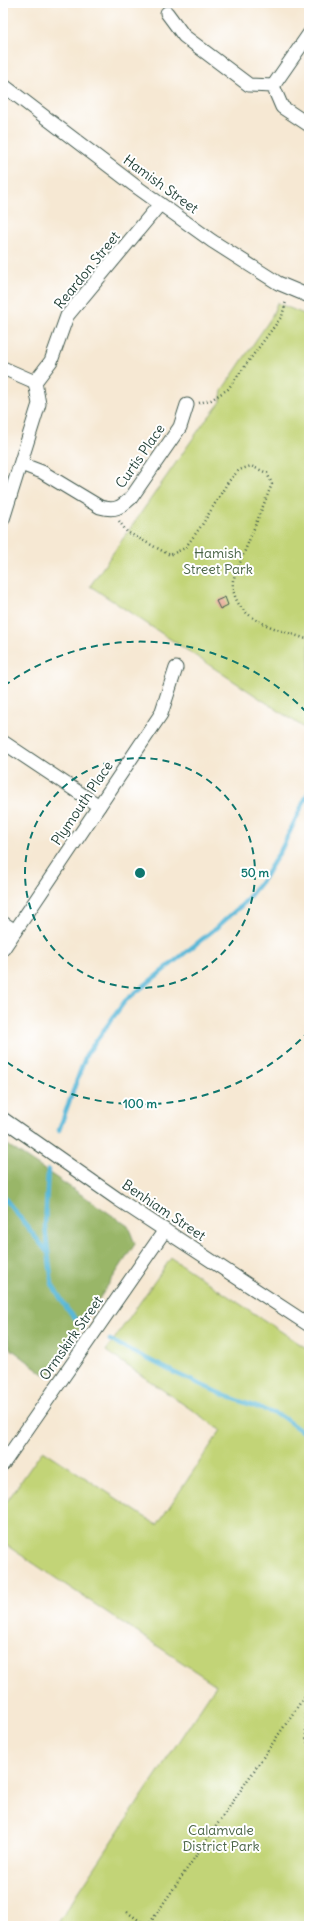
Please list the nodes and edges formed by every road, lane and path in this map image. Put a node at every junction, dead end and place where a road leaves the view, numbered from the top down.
1 (167, 13) dead end
2 (309, 34) edge
3 (3, 85) edge
4 (273, 86) junction
5 (309, 125) edge
6 (160, 204) junction
7 (290, 288) junction
8 (309, 296) edge
9 (3, 368) edge
10 (35, 382) junction
11 (187, 406) joint
12 (21, 464) junction
13 (110, 510) junction
14 (3, 519) edge
15 (309, 640) edge
16 (176, 668) dead end
17 (3, 742) edge
18 (99, 806) junction
19 (3, 923) edge
20 (15, 931) junction
21 (3, 949) edge
22 (3, 1119) edge
23 (165, 1230) junction
24 (309, 1325) edge
25 (3, 1464) edge
26 (309, 1690) edge
27 (306, 1694) junction
28 (309, 1750) edge
29 (127, 1912) dead end
30 (147, 1926) edge
31 (205, 1926) edge
32 (246, 1926) edge

1 - 4 street
2 - 4 street
3 - 6 street, Hamish Street
4 - 5 street
6 - 7 street, Hamish Street
6 - 10 street, Reardon Street
7 - 8 street, Hamish Street
7 - 11 path
9 - 10 street
10 - 12 street
11 - 13 street, Curtis Place
12 - 13 street
12 - 14 street
13 - 15 path
16 - 18 street, Plymouth Place
17 - 18 street
18 - 20 street, Plymouth Place
19 - 20 street
20 - 21 street, Plymouth Place
22 - 23 street, Benhiam Street
23 - 24 street, Benhiam Street
23 - 25 street, Ormskirk Street
26 - 27 path
27 - 28 path
27 - 30 path
29 - 30 path
31 - 32 path

